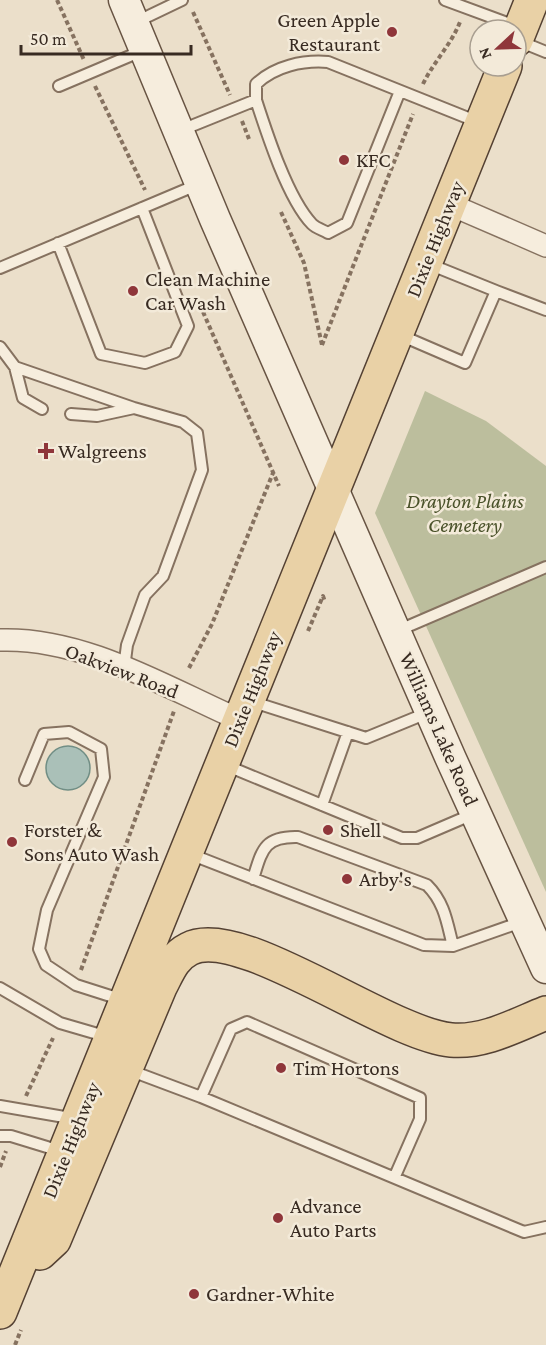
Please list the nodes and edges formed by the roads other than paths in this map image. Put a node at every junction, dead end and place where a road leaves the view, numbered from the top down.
1 (182, 0) edge
2 (445, 0) edge
3 (494, 18) edge
4 (134, 24) edge
5 (528, 34) edge
6 (546, 52) edge
7 (500, 78) edge
8 (59, 86) dead end
9 (400, 91) junction
10 (256, 100) junction
11 (482, 124) junction
12 (179, 132) junction
13 (200, 184) junction
14 (449, 204) junction
15 (142, 208) junction
16 (58, 243) junction
17 (546, 246) edge
18 (426, 262) junction
19 (0, 268) edge
20 (496, 291) junction
21 (546, 310) edge
22 (396, 334) junction
23 (0, 347) edge
24 (15, 367) junction
25 (134, 408) junction
26 (42, 409) dead end
27 (71, 414) dead end
28 (334, 489) junction
29 (546, 567) edge
30 (396, 632) junction
31 (0, 640) edge
32 (124, 669) junction
33 (244, 710) junction
34 (430, 711) junction
35 (348, 732) junction
36 (222, 764) junction
37 (25, 780) dead end
38 (322, 805) junction
39 (476, 813) junction
40 (186, 853) junction
41 (253, 879) junction
42 (524, 921) junction
43 (453, 946) junction
44 (546, 965) edge
45 (0, 988) edge
46 (127, 1001) junction
47 (546, 1013) edge
48 (111, 1038) junction
49 (126, 1069) junction
50 (201, 1097) junction
51 (0, 1106) edge
52 (79, 1119) junction
53 (5, 1136) edge
54 (66, 1153) junction
55 (395, 1176) junction
56 (546, 1227) edge
57 (16, 1274) junction
58 (0, 1312) edge

1 - 4 lane
2 - 3 lane
4 - 8 lane
4 - 12 main road, Williams Lake Road
5 - 6 lane
7 - 11 main road, Dixie Highway
9 - 10 lane
9 - 10 lane
9 - 11 lane
10 - 12 lane
11 - 14 main road, Dixie Highway
12 - 13 main road, Williams Lake Road
13 - 15 lane
13 - 28 main road, Williams Lake Road
14 - 17 street
14 - 18 main road, Dixie Highway
15 - 16 lane
15 - 16 lane
16 - 19 lane
18 - 20 lane
18 - 22 main road, Dixie Highway
20 - 21 lane
20 - 22 lane
22 - 28 main road, Dixie Highway
23 - 24 lane
24 - 25 lane
24 - 26 lane
25 - 27 lane
25 - 32 lane
28 - 30 main road, Williams Lake Road
28 - 33 main road, Dixie Highway
29 - 30 lane
30 - 34 main road, Williams Lake Road
31 - 32 street, Oakview Road
32 - 33 street, Oakview Road
33 - 35 lane
33 - 36 main road, Dixie Highway
34 - 35 lane
34 - 39 main road, Williams Lake Road
35 - 38 lane
36 - 38 lane
36 - 40 main road, Dixie Highway
37 - 46 lane
38 - 39 lane
39 - 42 main road, Williams Lake Road
40 - 41 lane
40 - 46 main road, Dixie Highway
41 - 43 lane
41 - 43 lane
42 - 43 lane
42 - 44 main road, Williams Lake Road
45 - 48 lane
46 - 48 main road, Dixie Highway
47 - 49 main road
48 - 52 main road, Dixie Highway
49 - 50 lane
49 - 57 main road
50 - 55 lane
50 - 55 lane
51 - 52 lane
52 - 54 main road, Dixie Highway
53 - 54 lane
54 - 57 main road, Dixie Highway
55 - 56 lane
57 - 58 main road, Dixie Highway

